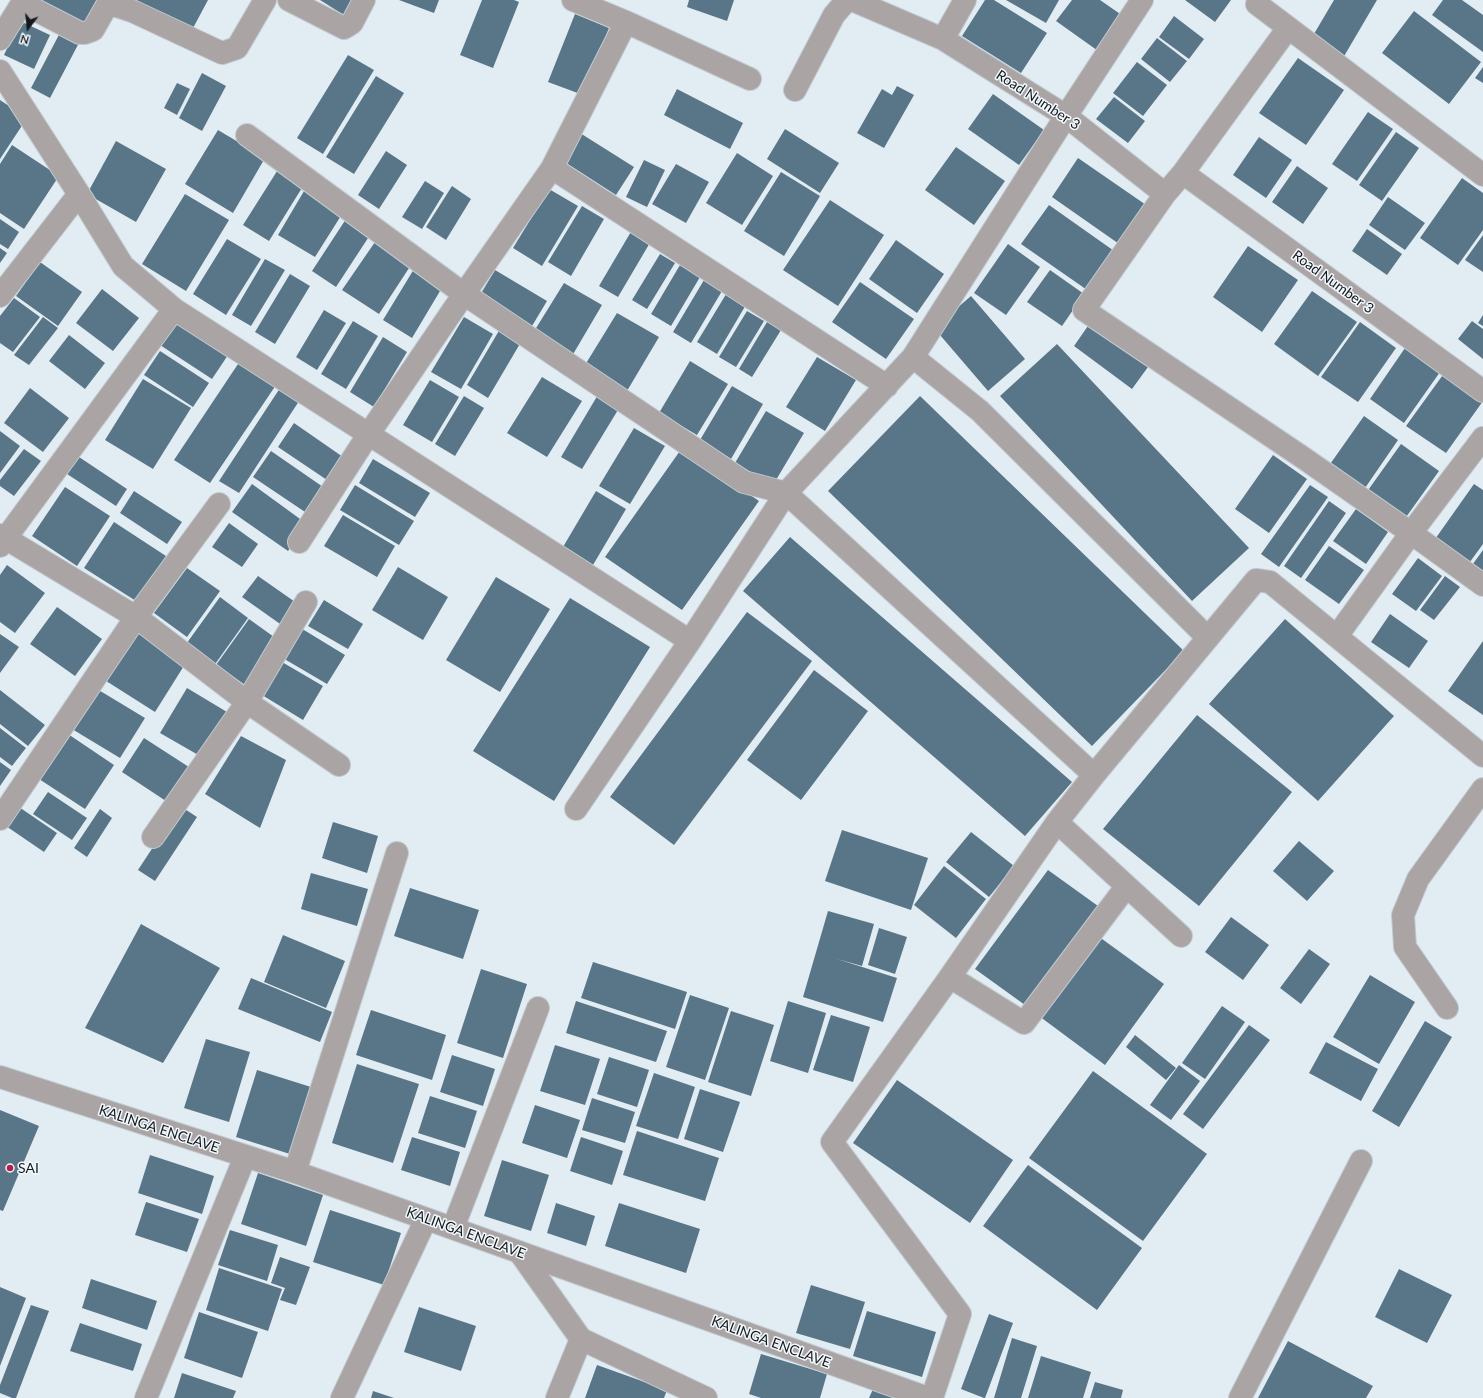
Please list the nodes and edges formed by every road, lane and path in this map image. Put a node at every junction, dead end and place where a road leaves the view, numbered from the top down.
1 (265, 0) edge
2 (289, 0) edge
3 (364, 0) edge
4 (847, 0) edge
5 (852, 0) edge
6 (965, 0) edge
7 (1142, 0) edge
8 (1258, 0) edge
9 (579, 1) edge
10 (23, 2) edge
11 (626, 22) junction
12 (1288, 28) junction
13 (0, 39) edge
14 (943, 39) junction
15 (0, 71) edge
16 (750, 79) dead end
17 (795, 90) dead end
18 (1066, 116) junction
19 (247, 135) dead end
20 (552, 168) junction
21 (1183, 173) junction
22 (1483, 175) edge
23 (79, 194) junction
24 (1165, 194) junction
25 (464, 294) junction
26 (0, 296) edge
27 (174, 309) junction
28 (913, 357) junction
29 (887, 386) junction
30 (1483, 391) edge
31 (368, 435) junction
32 (1483, 438) edge
33 (786, 493) junction
34 (219, 504) dead end
35 (1411, 533) junction
36 (2, 540) edge
37 (299, 542) dead end
38 (1483, 585) edge
39 (306, 602) dead end
40 (136, 617) junction
41 (1337, 636) junction
42 (1208, 638) junction
43 (690, 641) junction
44 (247, 702) junction
45 (1483, 756) edge
46 (339, 765) dead end
47 (1094, 775) junction
48 (1483, 789) edge
49 (576, 809) dead end
50 (0, 819) edge
51 (1057, 822) junction
52 (153, 837) dead end
53 (397, 853) dead end
54 (1126, 887) junction
55 (1181, 936) dead end
56 (950, 977) junction
57 (538, 1008) dead end
58 (1446, 1008) dead end
59 (0, 1077) edge
60 (245, 1157) junction
61 (1361, 1161) dead end
62 (295, 1172) junction
63 (426, 1219) junction
64 (453, 1228) junction
65 (520, 1253) junction
66 (581, 1339) junction
67 (146, 1398) edge
68 (342, 1398) edge
69 (557, 1398) edge
70 (706, 1398) edge
71 (928, 1398) edge
72 (932, 1398) edge
73 (1240, 1398) edge

1 - 10 street
2 - 3 street
4 - 17 street
5 - 14 street, Road Number 3
6 - 14 street
7 - 18 street
8 - 12 street
9 - 11 street
10 - 13 street
11 - 16 street
11 - 20 street
12 - 21 street
12 - 22 street
14 - 18 street, Road Number 3
15 - 23 street
18 - 24 street, Road Number 3
18 - 28 street
19 - 25 street
20 - 25 street
20 - 29 street
21 - 24 street
21 - 30 street, Road Number 3
23 - 26 street
23 - 27 street
24 - 35 street
25 - 31 street
25 - 33 street
27 - 31 street
27 - 36 street
28 - 29 street
28 - 42 street
29 - 33 street
31 - 37 street
31 - 43 street
32 - 35 street
33 - 43 street
33 - 47 street
34 - 40 street
35 - 38 street
35 - 41 street
36 - 40 street
39 - 44 street
40 - 44 street
40 - 50 street
41 - 42 street
41 - 45 street
42 - 47 street
43 - 49 street
44 - 46 street
44 - 52 street
47 - 51 street
48 - 58 street
51 - 54 street
51 - 56 street
53 - 62 street
54 - 55 street
54 - 56 street
56 - 72 street
57 - 64 street
59 - 60 street, KALINGA ENCLAVE
60 - 62 street, KALINGA ENCLAVE
60 - 67 street
61 - 73 street
62 - 63 street, KALINGA ENCLAVE
63 - 64 street, KALINGA ENCLAVE
63 - 68 street
64 - 65 street, KALINGA ENCLAVE
65 - 66 street
65 - 71 street, KALINGA ENCLAVE
66 - 69 street
66 - 70 street

